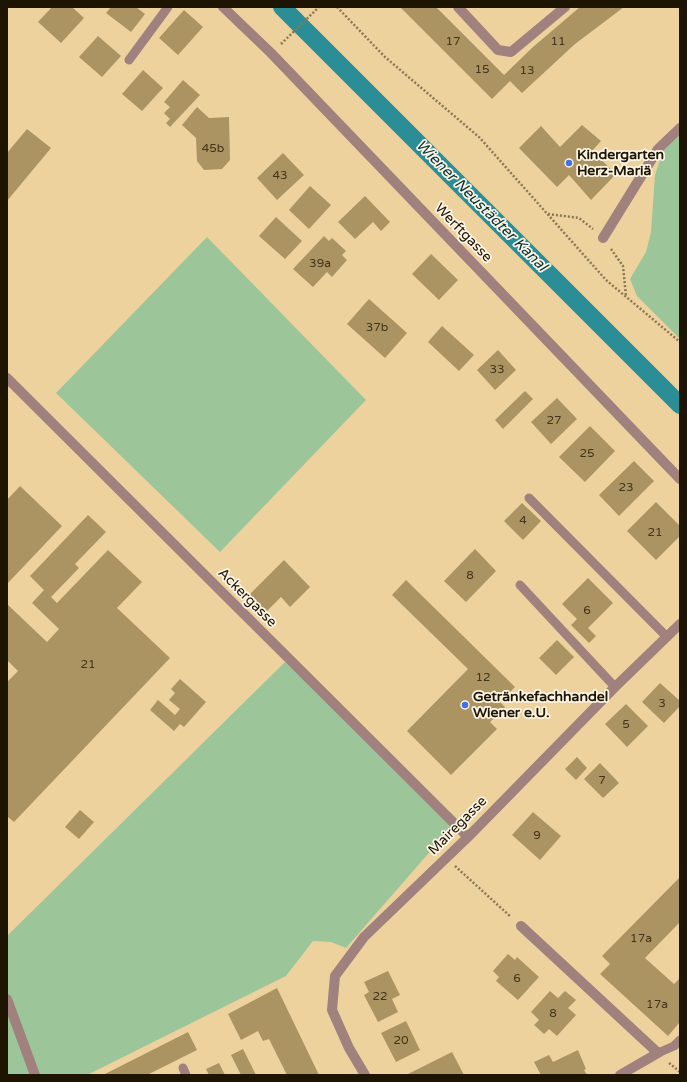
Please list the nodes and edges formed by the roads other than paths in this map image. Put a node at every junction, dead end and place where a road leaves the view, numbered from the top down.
1 (168, 7) edge
2 (224, 7) edge
3 (458, 7) edge
4 (565, 7) edge
5 (129, 60) dead end
6 (680, 128) edge
7 (603, 238) dead end
8 (7, 378) edge
9 (680, 479) edge
10 (529, 498) dead end
11 (520, 585) dead end
12 (680, 624) edge
13 (666, 637) junction
14 (615, 687) junction
15 (468, 837) junction
16 (521, 926) road end
17 (7, 999) edge
18 (680, 1040) edge
19 (658, 1054) junction
20 (35, 1075) edge
21 (365, 1075) edge
22 (620, 1075) edge

1 - 5 lane
2 - 9 street, Werftgasse
3 - 4 street
6 - 7 street
8 - 15 street, Ackergasse
10 - 13 lane
11 - 14 lane
12 - 13 street, Mairegasse
13 - 14 street, Mairegasse
14 - 15 street, Mairegasse
15 - 21 street, Mairegasse
16 - 19 street
17 - 20 street
18 - 19 lane
19 - 22 street

